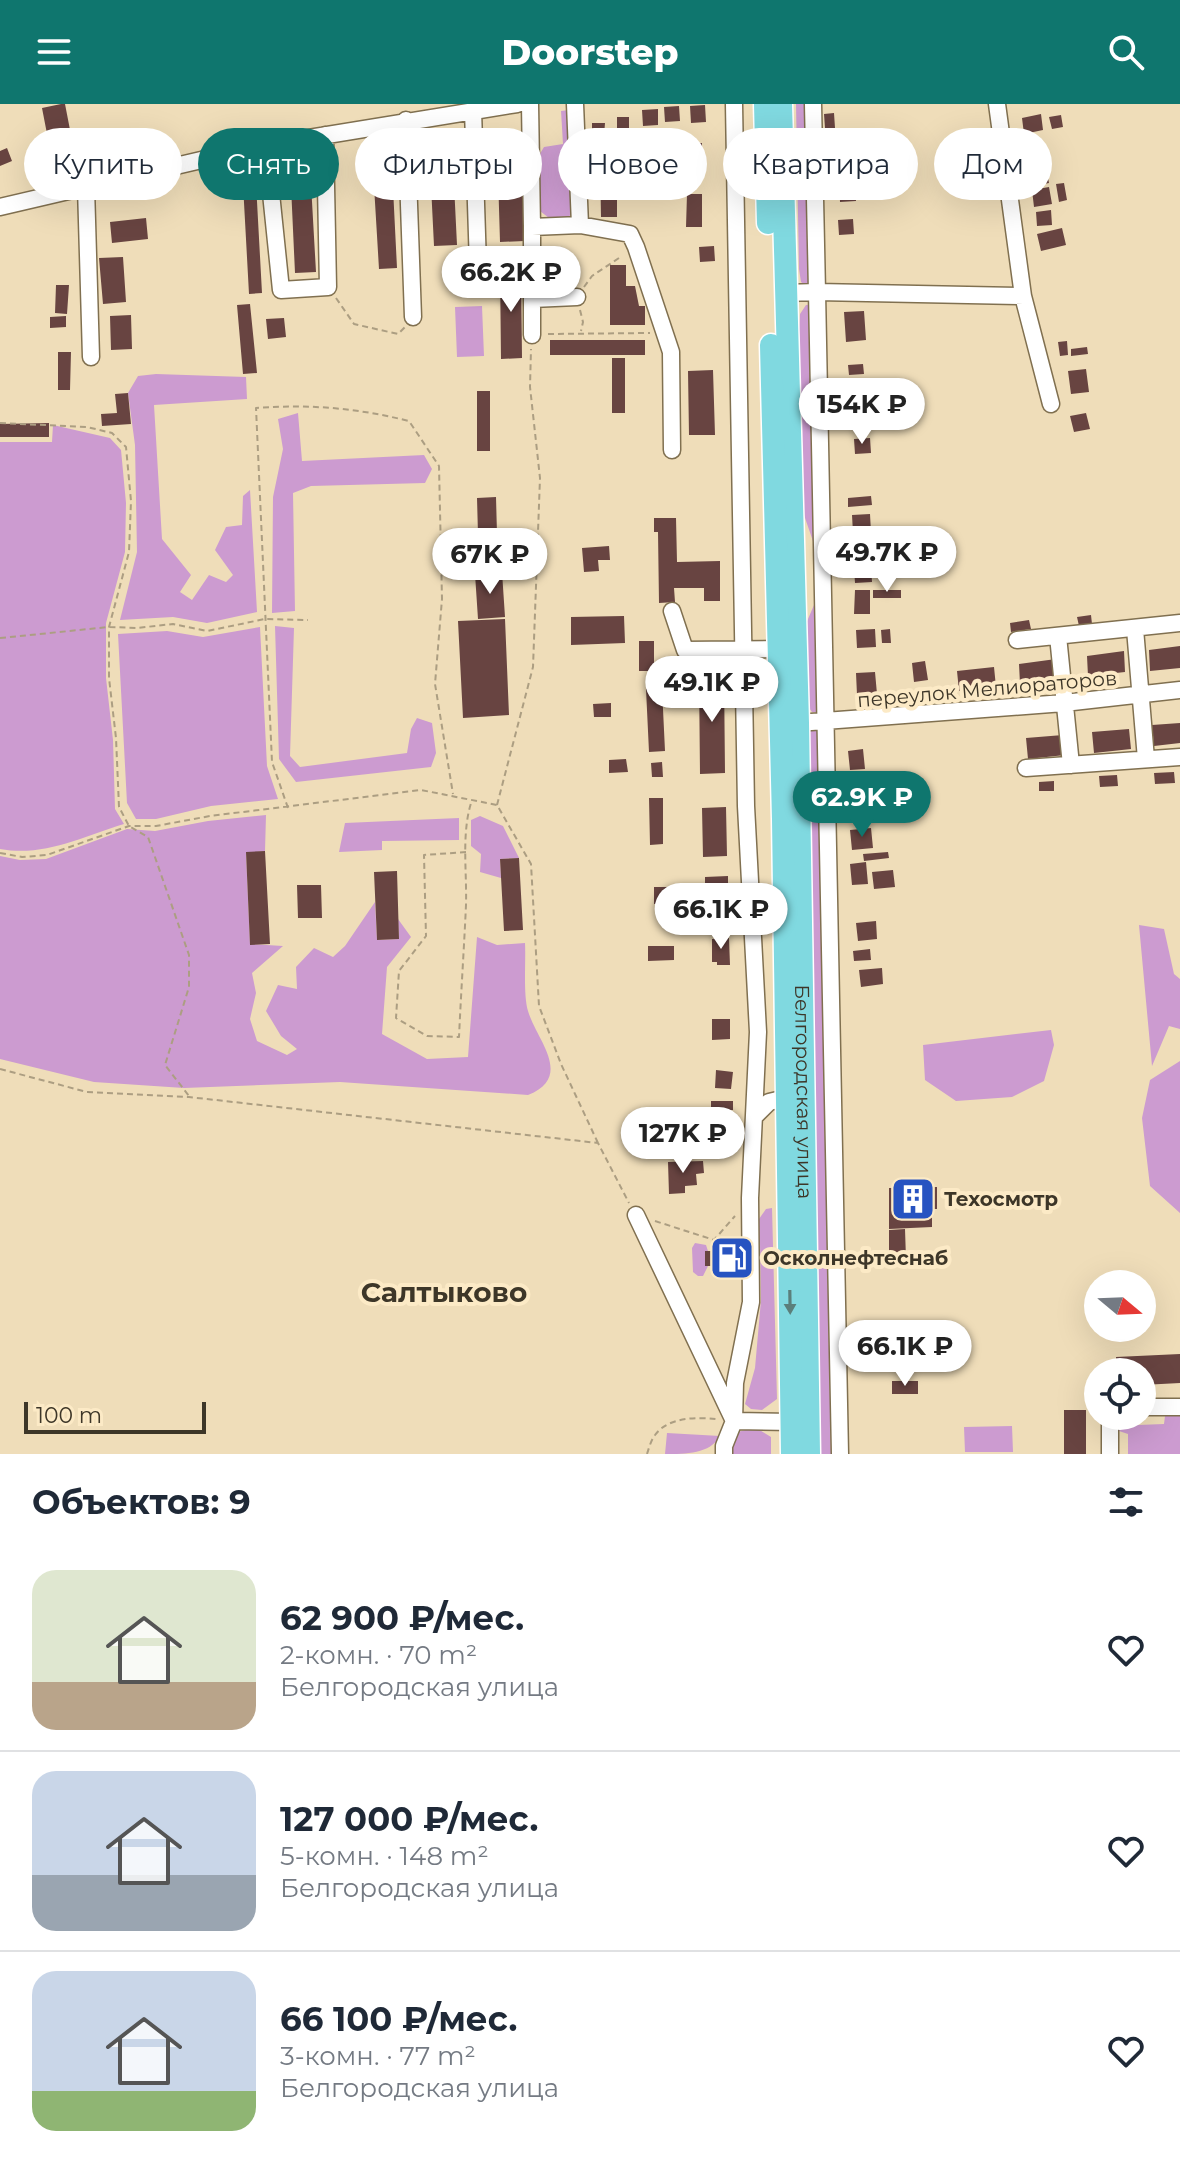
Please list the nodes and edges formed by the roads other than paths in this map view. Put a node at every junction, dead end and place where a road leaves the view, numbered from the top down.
1 (517, 104) edge
2 (530, 104) edge
3 (575, 104) edge
4 (734, 104) edge
5 (765, 104) edge
6 (781, 104) edge
7 (813, 104) edge
8 (997, 104) edge
9 (473, 110) junction
10 (406, 120) junction
11 (339, 132) edge
12 (30, 200) edge
13 (86, 200) edge
14 (272, 200) edge
15 (326, 200) edge
16 (0, 207) edge
17 (580, 225) junction
18 (532, 227) junction
19 (478, 266) dead end
20 (817, 292) junction
21 (785, 293) junction
22 (1023, 296) junction
23 (577, 297) dead end
24 (532, 299) junction
25 (413, 317) road end
26 (532, 335) road end
27 (91, 357) dead end
28 (1051, 404) dead end
29 (672, 450) dead end
30 (672, 611) dead end
31 (1180, 623) edge
32 (1135, 629) junction
33 (1058, 636) junction
34 (1017, 640) dead end
35 (779, 649) junction
36 (745, 650) junction
37 (1180, 690) edge
38 (1141, 694) junction
39 (1064, 703) junction
40 (798, 723) junction
41 (826, 723) junction
42 (1180, 757) edge
43 (1146, 759) junction
44 (1071, 765) junction
45 (1026, 768) dead end
46 (786, 1098) junction
47 (754, 1117) junction
48 (796, 1123) junction
49 (636, 1215) road end
50 (1156, 1407) edge
51 (1180, 1407) edge
52 (734, 1421) junction
53 (792, 1422) junction
54 (1110, 1430) edge
55 (719, 1451) edge
56 (792, 1454) edge
57 (809, 1454) edge
58 (840, 1454) edge
59 (1110, 1454) edge

1 - 9 street
2 - 18 street
3 - 17 street
4 - 36 street
5 - 35 main road, Белгородская улица
6 - 21 main road, Белгородская улица
7 - 20 street
8 - 22 street
9 - 10 street
9 - 19 street
10 - 11 street
10 - 25 street
12 - 16 street
13 - 27 street
14 - 15 street
17 - 18 street
17 - 29 street
18 - 24 street
20 - 21 street
20 - 22 street
20 - 41 street
21 - 40 main road, Белгородская улица
22 - 28 street
23 - 24 street
24 - 26 street
30 - 36 street
31 - 32 street
32 - 33 street
32 - 38 street
33 - 34 street
33 - 39 street
35 - 36 street
35 - 46 main road, Белгородская улица
36 - 47 street
37 - 38 street, переулок Мелиораторов
38 - 39 street, переулок Мелиораторов
38 - 43 street
39 - 41 street, переулок Мелиораторов
39 - 44 street
40 - 41 street, переулок Мелиораторов
40 - 48 main road, Белгородская улица
41 - 58 street
42 - 43 street
43 - 44 street
44 - 45 street
46 - 47 street
46 - 48 main road, Белгородская улица
47 - 52 street
48 -> 53 main road, Белгородская улица
48 - 57 main road, Белгородская улица
49 - 52 street
50 - 51 street
52 - 53 street
52 - 55 street
53 - 56 main road, Белгородская улица
54 - 59 street

